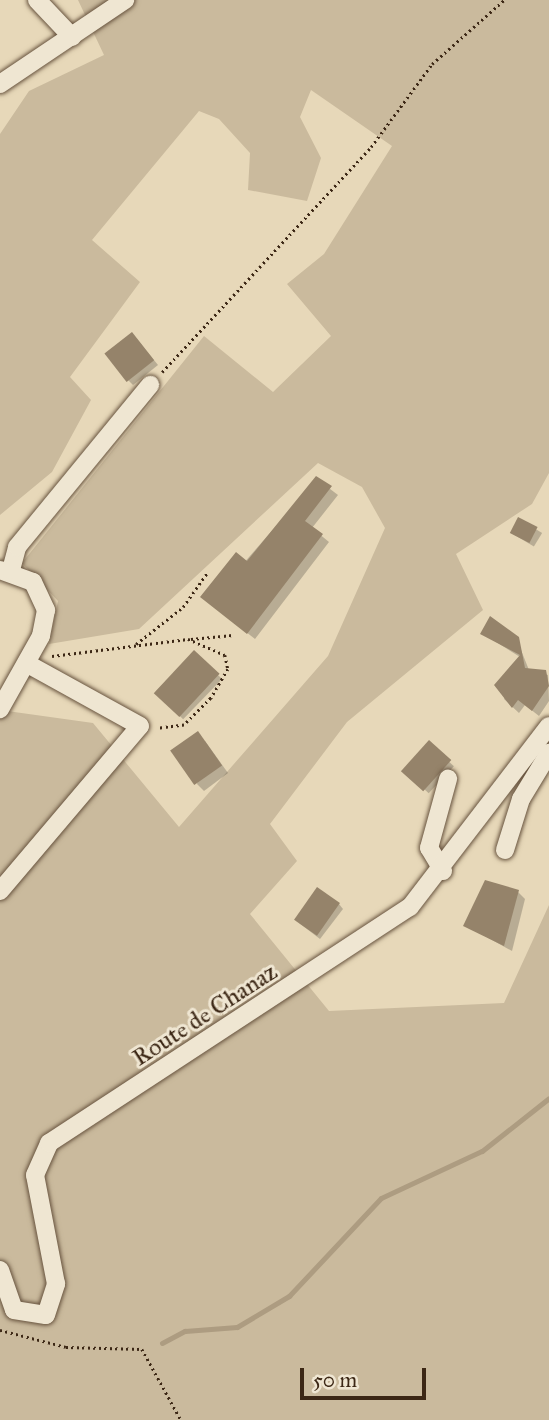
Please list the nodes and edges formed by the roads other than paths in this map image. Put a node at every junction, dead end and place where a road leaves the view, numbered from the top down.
1 (37, 0) edge
2 (125, 0) edge
3 (72, 37) junction
4 (0, 84) edge
5 (150, 385) road end
6 (6, 570) edge
7 (27, 661) junction
8 (0, 709) edge
9 (549, 726) edge
10 (549, 753) edge
11 (448, 779) dead end
12 (505, 850) dead end
13 (443, 871) junction
14 (0, 891) edge
15 (0, 1270) edge

1 - 3 street
2 - 3 street
3 - 4 street
5 - 6 street
6 - 7 street
7 - 8 street
7 - 14 street
9 - 13 street, Route de Chanaz
10 - 12 street
11 - 13 street
13 - 15 street, Route de Chanaz

